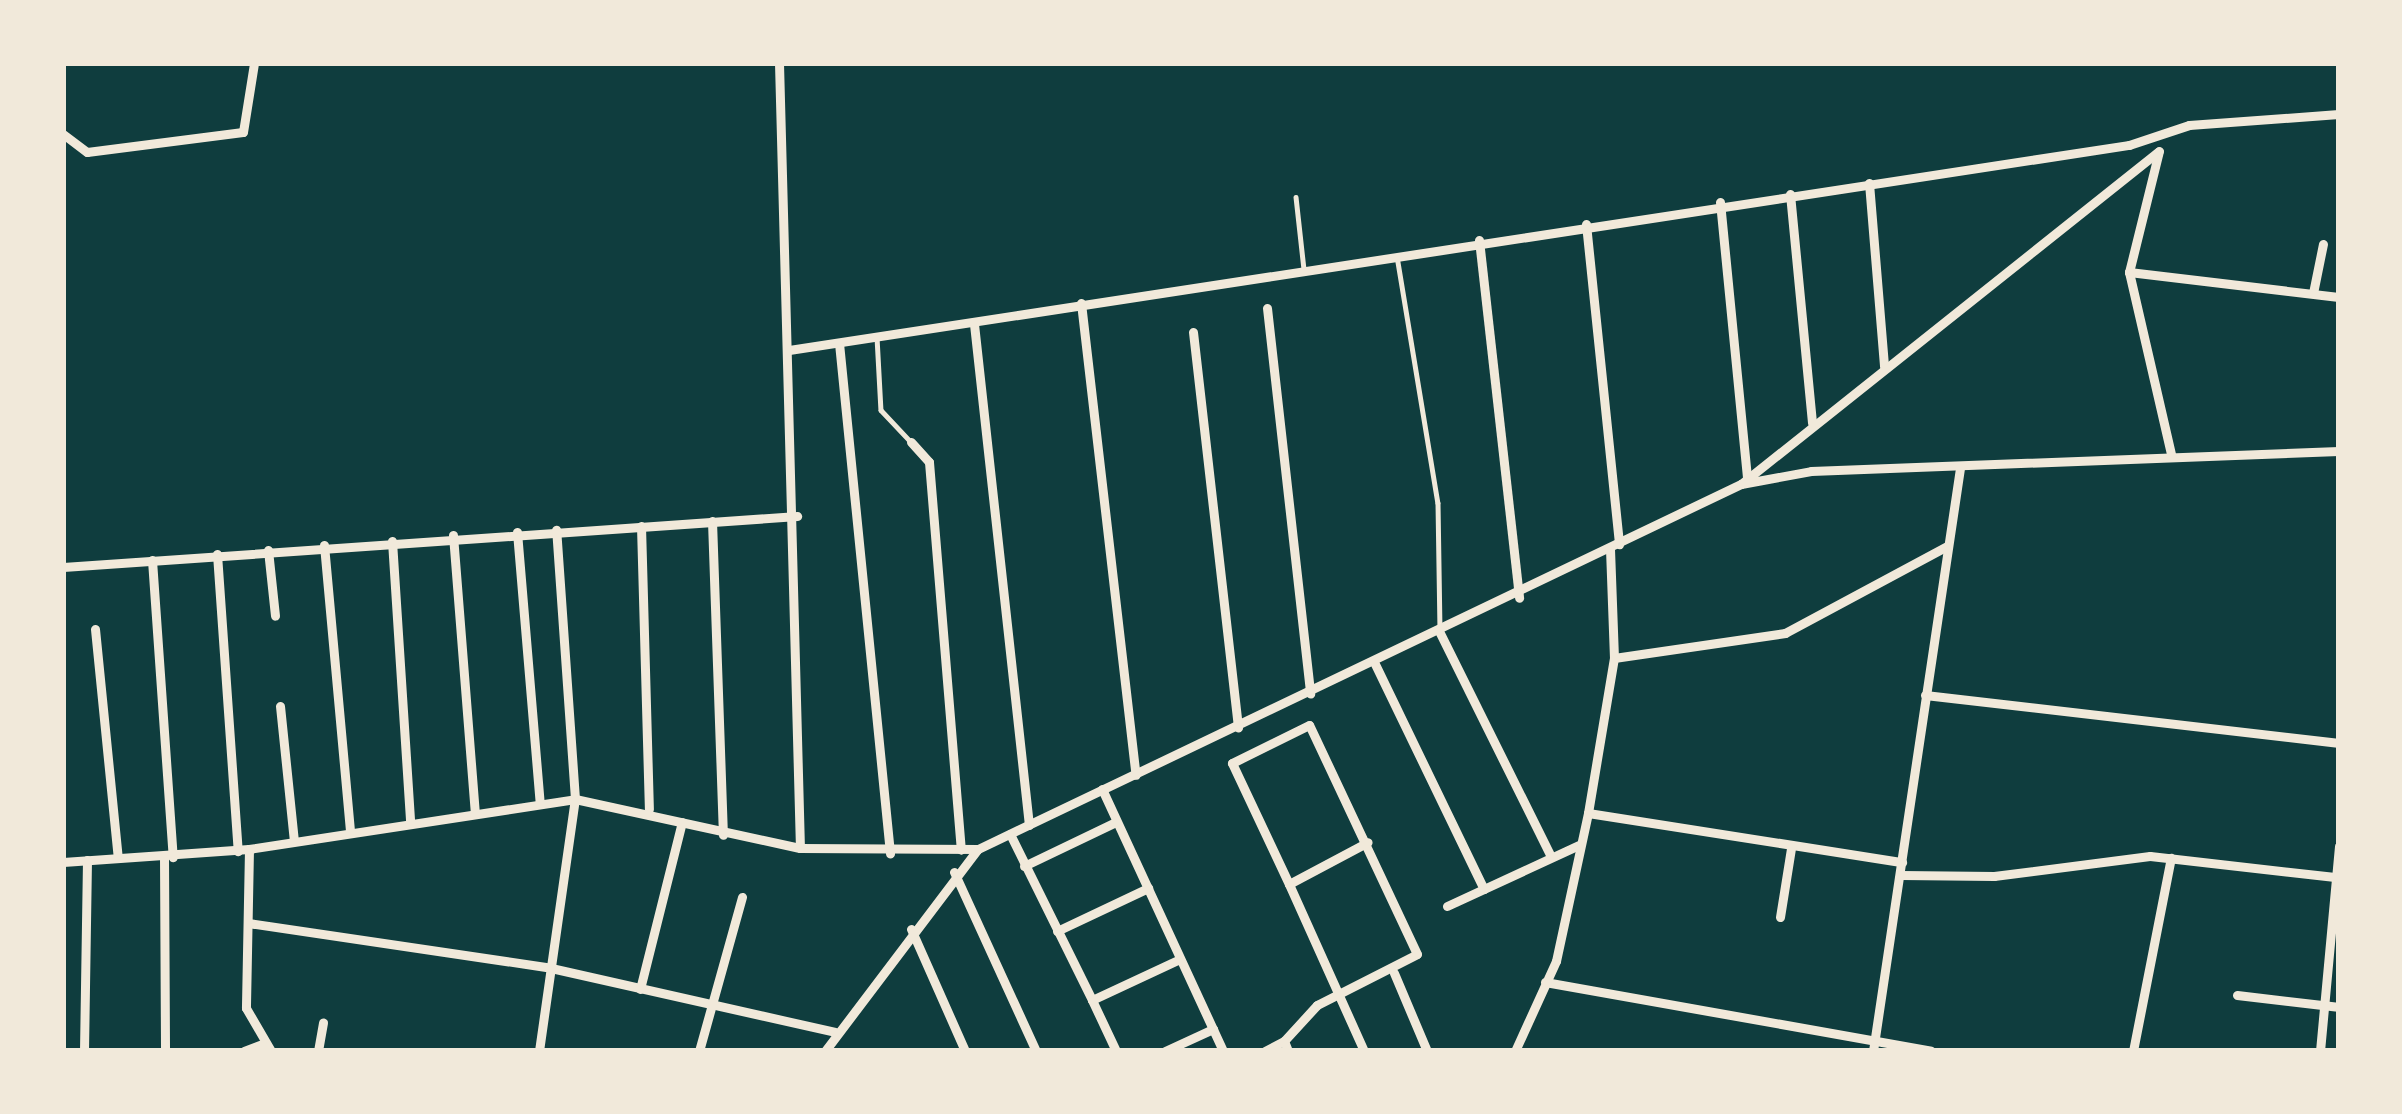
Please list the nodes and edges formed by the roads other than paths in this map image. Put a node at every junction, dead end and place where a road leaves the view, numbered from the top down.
1 (254, 63) edge
2 (779, 63) edge
3 (2339, 114) edge
4 (2163, 133) junction
5 (63, 134) edge
6 (2159, 151) junction
7 (1869, 183) junction
8 (1790, 194) junction
9 (1296, 197) dead end
10 (1720, 202) junction
11 (1586, 224) junction
12 (1479, 240) junction
13 (2323, 244) dead end
14 (1396, 256) junction
15 (1304, 269) junction
16 (2129, 272) junction
17 (2313, 293) junction
18 (2339, 297) edge
19 (1081, 303) junction
20 (1267, 308) dead end
21 (974, 325) junction
22 (1193, 332) dead end
23 (877, 337) junction
24 (839, 343) junction
25 (789, 350) junction
26 (1884, 366) junction
27 (1812, 423) junction
28 (911, 442) joint
29 (2339, 451) edge
30 (2171, 454) junction
31 (1960, 468) junction
32 (1744, 481) junction
33 (796, 516) junction
34 (712, 521) junction
35 (641, 526) junction
36 (556, 530) junction
37 (517, 532) junction
38 (453, 536) junction
39 (392, 541) junction
40 (324, 545) junction
41 (1614, 546) junction
42 (1947, 546) junction
43 (268, 550) junction
44 (217, 554) junction
45 (152, 560) junction
46 (63, 567) edge
47 (1519, 598) junction
48 (275, 616) dead end
49 (95, 629) dead end
50 (1439, 631) junction
51 (1614, 658) junction
52 (1375, 664) junction
53 (1310, 694) junction
54 (1924, 695) junction
55 (280, 706) dead end
56 (1256, 720) junction
57 (1238, 727) junction
58 (1267, 743) junction
59 (2339, 743) edge
60 (1136, 775) junction
61 (1102, 789) junction
62 (575, 799) junction
63 (540, 804) junction
64 (649, 808) junction
65 (475, 812) junction
66 (1588, 813) junction
67 (410, 821) junction
68 (682, 822) junction
69 (1116, 822) junction
70 (1028, 825) junction
71 (350, 830) junction
72 (1010, 834) junction
73 (723, 835) junction
74 (294, 841) junction
75 (1368, 842) junction
76 (1580, 845) junction
77 (2339, 846) edge
78 (800, 848) junction
79 (1792, 848) junction
80 (978, 849) junction
81 (244, 850) junction
82 (961, 850) junction
83 (890, 853) junction
84 (168, 857) junction
85 (1551, 857) junction
86 (118, 858) junction
87 (2171, 858) junction
88 (88, 860) junction
89 (63, 862) edge
90 (1902, 862) junction
91 (1024, 866) junction
92 (954, 872) junction
93 (1901, 874) junction
94 (2335, 877) junction
95 (1289, 884) junction
96 (1148, 888) junction
97 (1484, 889) junction
98 (742, 897) dead end
99 (1447, 906) dead end
100 (1780, 917) dead end
101 (248, 923) junction
102 (911, 929) junction
103 (1057, 931) junction
104 (1180, 959) junction
105 (551, 968) junction
106 (1394, 973) junction
107 (1545, 982) junction
108 (640, 989) junction
109 (2236, 995) dead end
110 (1341, 996) junction
111 (1092, 1000) junction
112 (711, 1004) junction
113 (2324, 1005) junction
114 (2339, 1007) edge
115 (323, 1022) dead end
116 (1213, 1029) junction
117 (835, 1032) junction
118 (1286, 1046) edge
119 (1874, 1047) edge
120 (266, 1048) edge
121 (84, 1051) edge
122 (165, 1051) edge
123 (244, 1051) edge
124 (318, 1051) edge
125 (539, 1051) edge
126 (699, 1051) edge
127 (825, 1051) edge
128 (965, 1051) edge
129 (1036, 1051) edge
130 (1116, 1051) edge
131 (1165, 1051) edge
132 (1223, 1051) edge
133 (1265, 1051) edge
134 (1364, 1051) edge
135 (1427, 1051) edge
136 (1515, 1051) edge
137 (1931, 1051) edge
138 (2133, 1051) edge
139 (2320, 1051) edge

1 - 5 street
2 - 25 street
3 - 4 street
4 - 6 street
4 - 7 street
6 - 16 street
6 - 26 street
7 - 8 street
7 - 26 street
8 - 10 street
8 - 27 street
9 - 15 lane
10 - 11 street
10 - 32 street
11 - 12 street
11 - 41 street
12 - 14 street
12 - 47 street
13 - 17 street
14 - 15 street
14 - 50 lane
15 - 19 street
16 - 17 street
16 - 30 street
17 - 18 street
19 - 21 street
19 - 60 street
20 - 53 street
21 - 23 street
21 - 70 street
22 - 57 street
23 - 24 street
23 - 28 lane
24 - 25 street
24 - 83 street
25 - 33 street
26 - 27 street
27 - 32 street
28 - 82 street
29 - 30 street
30 - 31 street
31 - 32 street
31 - 42 street
32 - 41 street
33 - 34 street
33 - 78 street
34 - 35 street
34 - 73 street
35 - 36 street
35 - 64 street
36 - 37 street
36 - 62 street
37 - 38 street
37 - 63 street
38 - 39 street
38 - 65 street
39 - 40 street
39 - 67 street
40 - 43 street
40 - 71 street
41 - 47 street
41 - 51 street
42 - 51 street
42 - 54 street
43 - 44 street
43 - 48 street
44 - 45 street
44 - 81 street
45 - 46 street
45 - 84 street
47 - 50 street
49 - 86 street
50 - 52 street
50 - 85 street
51 - 66 street
52 - 53 street
52 - 97 street
53 - 56 street
54 - 59 street
54 - 90 street
55 - 74 street
56 - 57 street
56 - 58 street
57 - 60 street
58 - 75 street
58 - 95 street
60 - 61 street
61 - 69 street
61 - 70 street
62 - 63 street
62 - 64 street
62 - 105 street
63 - 65 street
64 - 68 street
65 - 67 street
66 - 76 street
66 - 79 street
67 - 71 street
68 - 73 street
68 - 108 street
69 - 91 street
69 - 96 street
70 - 72 street
71 - 74 street
72 - 80 street
72 - 91 street
73 - 78 street
74 - 81 street
75 - 95 street
75 - 106 street
76 - 85 street
76 - 107 street
77 - 94 street
78 - 83 street
79 - 90 street
79 - 100 street
80 - 82 street
80 - 92 street
81 - 84 street
81 - 101 street
82 - 83 street
84 - 86 street
84 - 122 street
85 - 97 street
86 - 88 street
87 - 93 street
87 - 94 street
87 - 138 street
88 - 89 street
88 - 121 street
90 - 93 street
91 - 103 street
92 - 102 street
92 - 129 street
93 - 119 street
94 - 113 street
95 - 110 street
96 - 103 street
96 - 104 street
97 - 99 street
98 - 112 street
101 - 105 street
101 - 120 street
102 - 117 street
102 - 128 street
103 - 111 street
104 - 111 street
104 - 116 street
105 - 108 street
105 - 125 street
106 - 110 street
106 - 135 street
107 - 119 street
107 - 136 street
108 - 112 street
109 - 113 street
110 - 118 street
110 - 134 street
111 - 130 street
112 - 117 street
112 - 126 street
113 - 114 street
113 - 139 street
115 - 124 street
116 - 131 street
116 - 132 street
117 - 127 street
118 - 133 street
119 - 137 street
120 - 123 street

